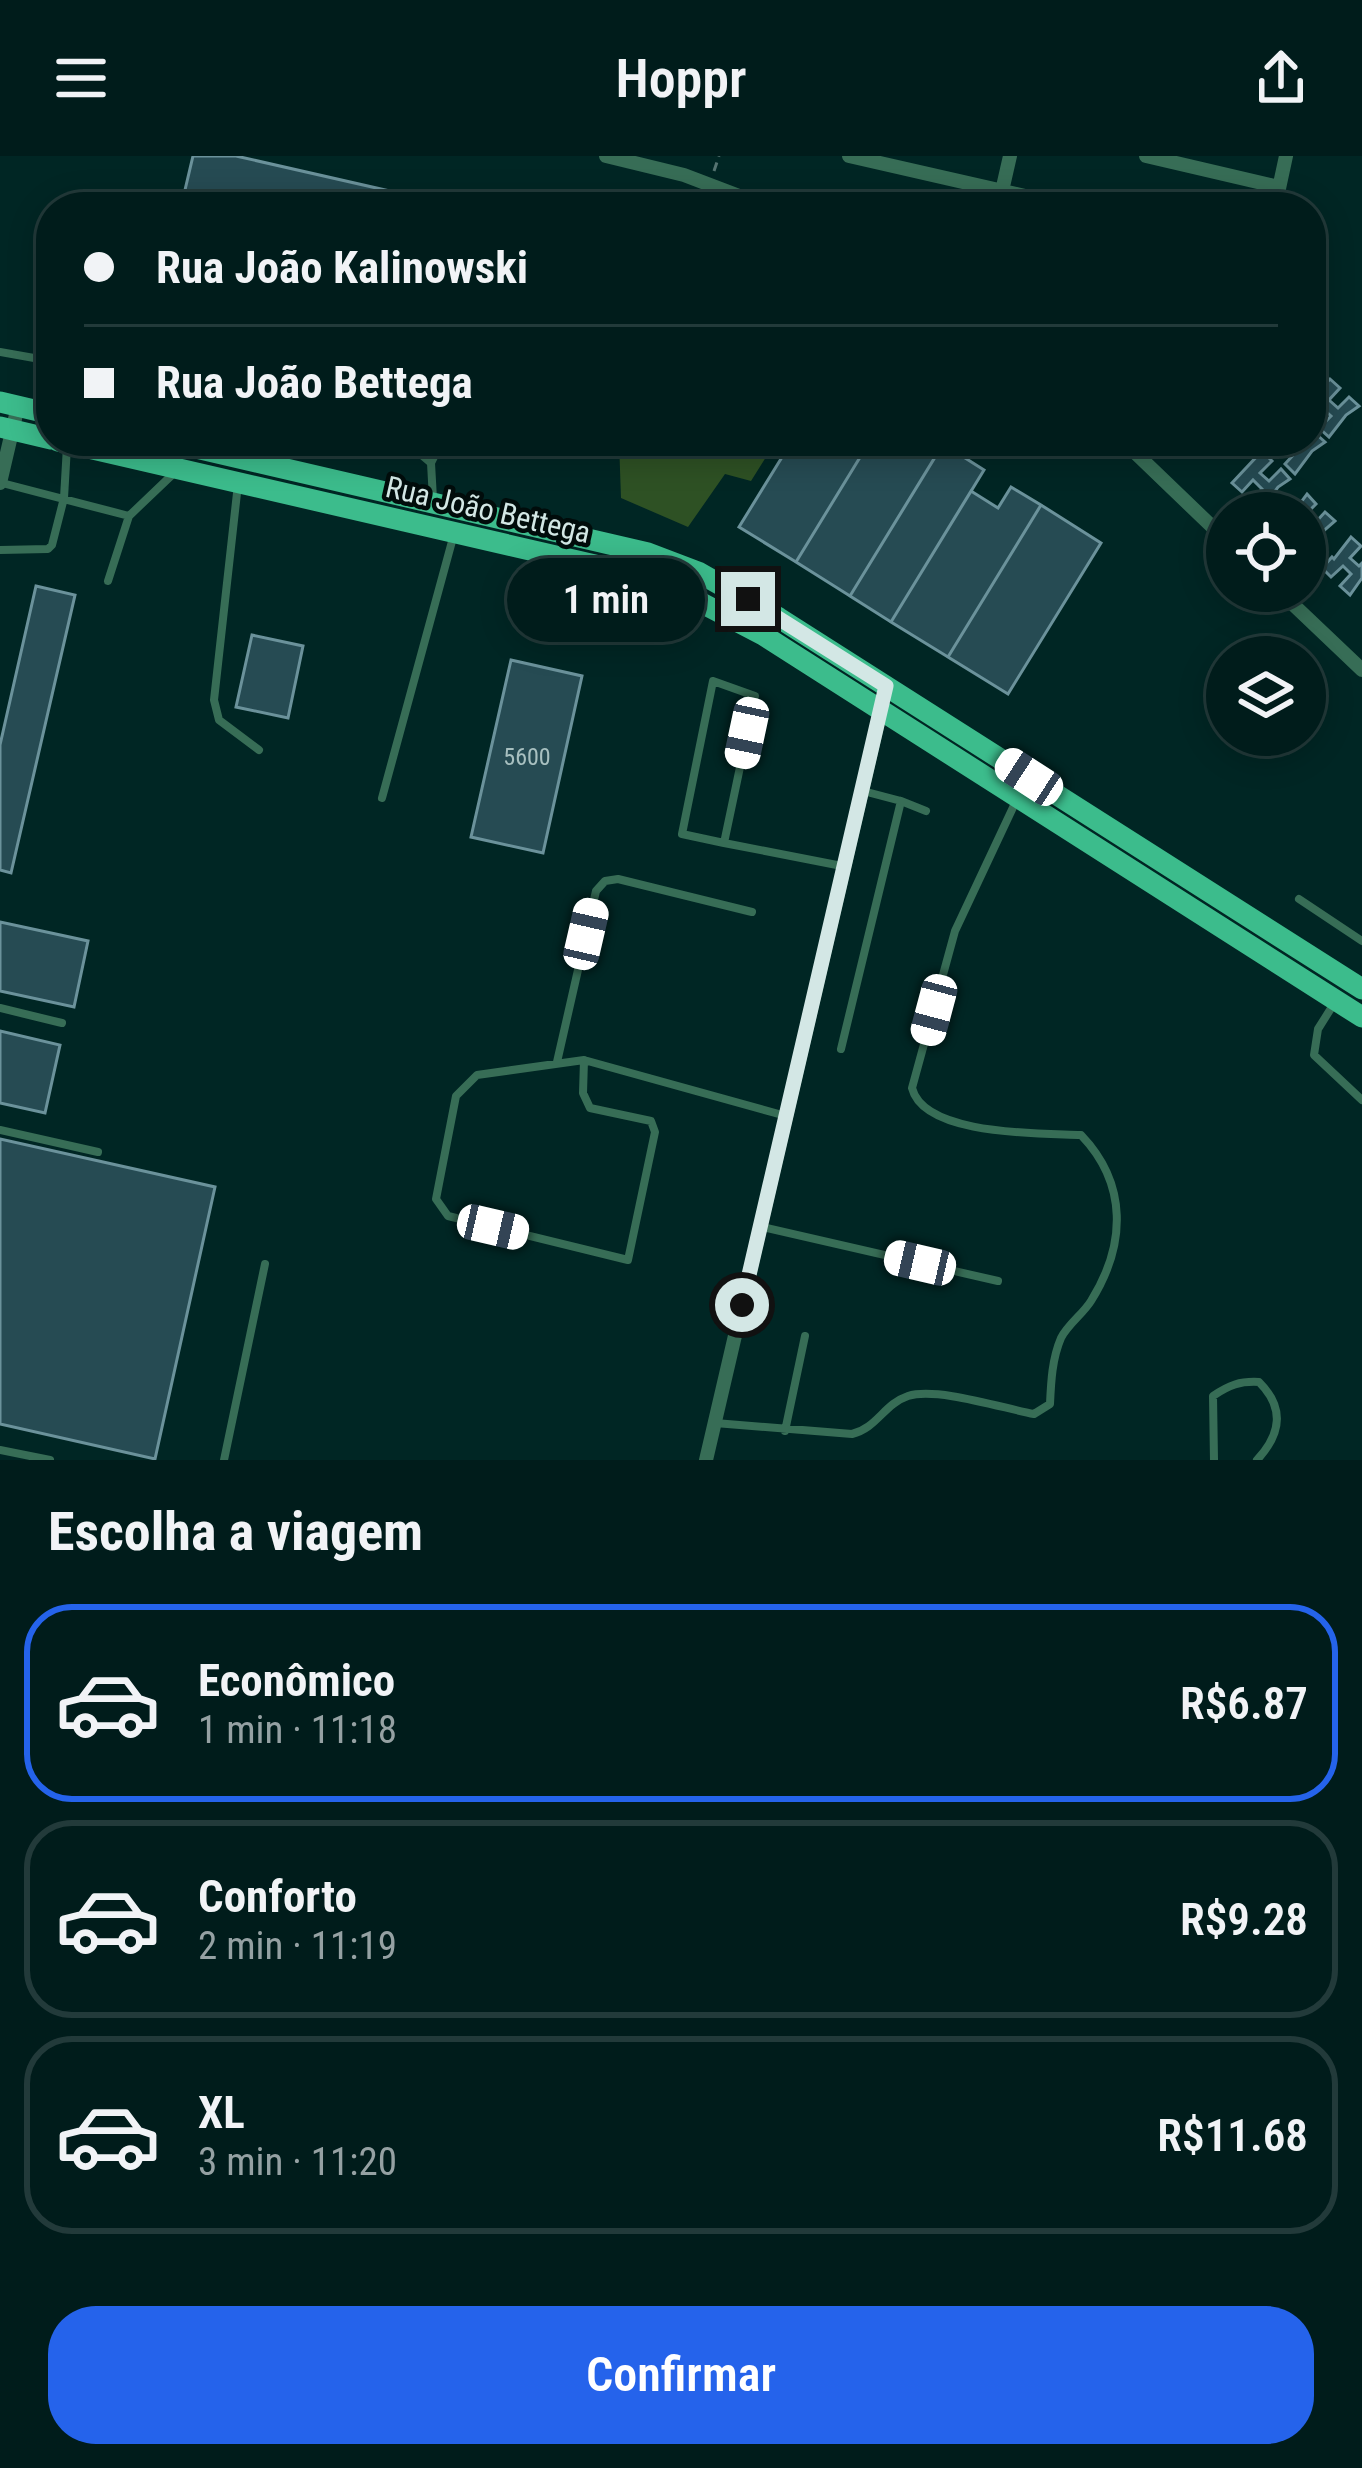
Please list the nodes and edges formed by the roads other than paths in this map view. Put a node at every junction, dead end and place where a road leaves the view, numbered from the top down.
1 (606, 156) edge
2 (849, 156) edge
3 (1010, 156) edge
4 (1146, 156) edge
5 (1286, 156) edge
6 (1279, 188) junction
7 (1002, 191) junction
8 (727, 192) edge
9 (1006, 192) edge
10 (1278, 192) edge
11 (0, 352) edge
12 (36, 358) edge
13 (9, 404) edge
14 (6, 429) edge
15 (36, 436) edge
16 (60, 456) edge
17 (123, 456) edge
18 (231, 456) edge
19 (423, 456) edge
20 (434, 456) edge
21 (1139, 456) edge
22 (431, 463) junction
23 (178, 469) junction
24 (0, 483) edge
25 (238, 483) junction
26 (64, 498) junction
27 (434, 503) junction
28 (128, 516) junction
29 (1206, 521) edge
30 (455, 533) junction
31 (0, 550) edge
32 (108, 581) dead end
33 (1302, 612) edge
34 (1362, 670) edge
35 (886, 686) junction
36 (880, 711) junction
37 (259, 751) dead end
38 (862, 790) junction
39 (382, 798) dead end
40 (1018, 798) junction
41 (902, 801) junction
42 (926, 811) dead end
43 (724, 843) junction
44 (844, 867) junction
45 (1299, 899) dead end
46 (752, 912) dead end
47 (1362, 941) edge
48 (1362, 989) edge
49 (1336, 1000) junction
50 (0, 1008) edge
51 (1362, 1017) edge
52 (62, 1024) dead end
53 (841, 1049) dead end
54 (584, 1060) junction
55 (557, 1062) junction
56 (1362, 1100) edge
57 (786, 1116) junction
58 (0, 1130) edge
59 (98, 1152) dead end
60 (760, 1227) junction
61 (265, 1264) dead end
62 (998, 1281) dead end
63 (805, 1336) dead end
64 (715, 1423) junction
65 (785, 1431) junction
66 (0, 1450) edge
67 (50, 1460) edge
68 (224, 1460) edge
69 (706, 1460) edge
70 (1214, 1460) edge
71 (1257, 1460) edge

1 - 8 street
2 - 7 street
3 - 7 street
4 - 6 street
5 - 6 street
6 - 10 street
7 - 9 street
11 - 12 lane
13 - 14 street
14 - 15 main road, Rua João Bettega
14 - 24 street
16 - 26 lane
17 - 23 main road, Rua João Bettega
18 - 27 main road, Rua João Bettega
19 - 22 lane
20 - 22 lane
21 - 29 street
22 - 27 lane
23 - 25 main road, Rua João Bettega
23 - 28 lane
24 - 26 lane
25 - 30 main road, Rua João Bettega
25 - 37 lane
26 - 28 lane
26 - 31 lane
27 - 35 main road, Rua João Bettega
28 - 32 lane
30 - 36 main road, Rua João Bettega
30 - 39 lane
33 - 34 street
35 - 36 street
35 - 48 main road, Rua João Bettega
36 - 38 street
36 - 40 main road, Rua João Bettega
38 - 41 lane
38 - 44 street
40 - 49 main road, Rua João Bettega
40 - 65 lane
41 - 42 lane
41 - 53 lane
43 - 43 lane
43 - 44 lane
44 - 57 street
45 - 47 lane
46 - 55 lane
49 - 51 main road, Rua João Bettega
49 - 56 lane
50 - 52 lane
54 - 55 lane
54 - 55 lane
54 - 57 lane
57 - 60 street
58 - 59 lane
60 - 62 lane
60 - 64 street
61 - 68 lane
63 - 65 lane
64 - 65 lane
64 - 69 street
66 - 67 lane
70 - 71 lane

